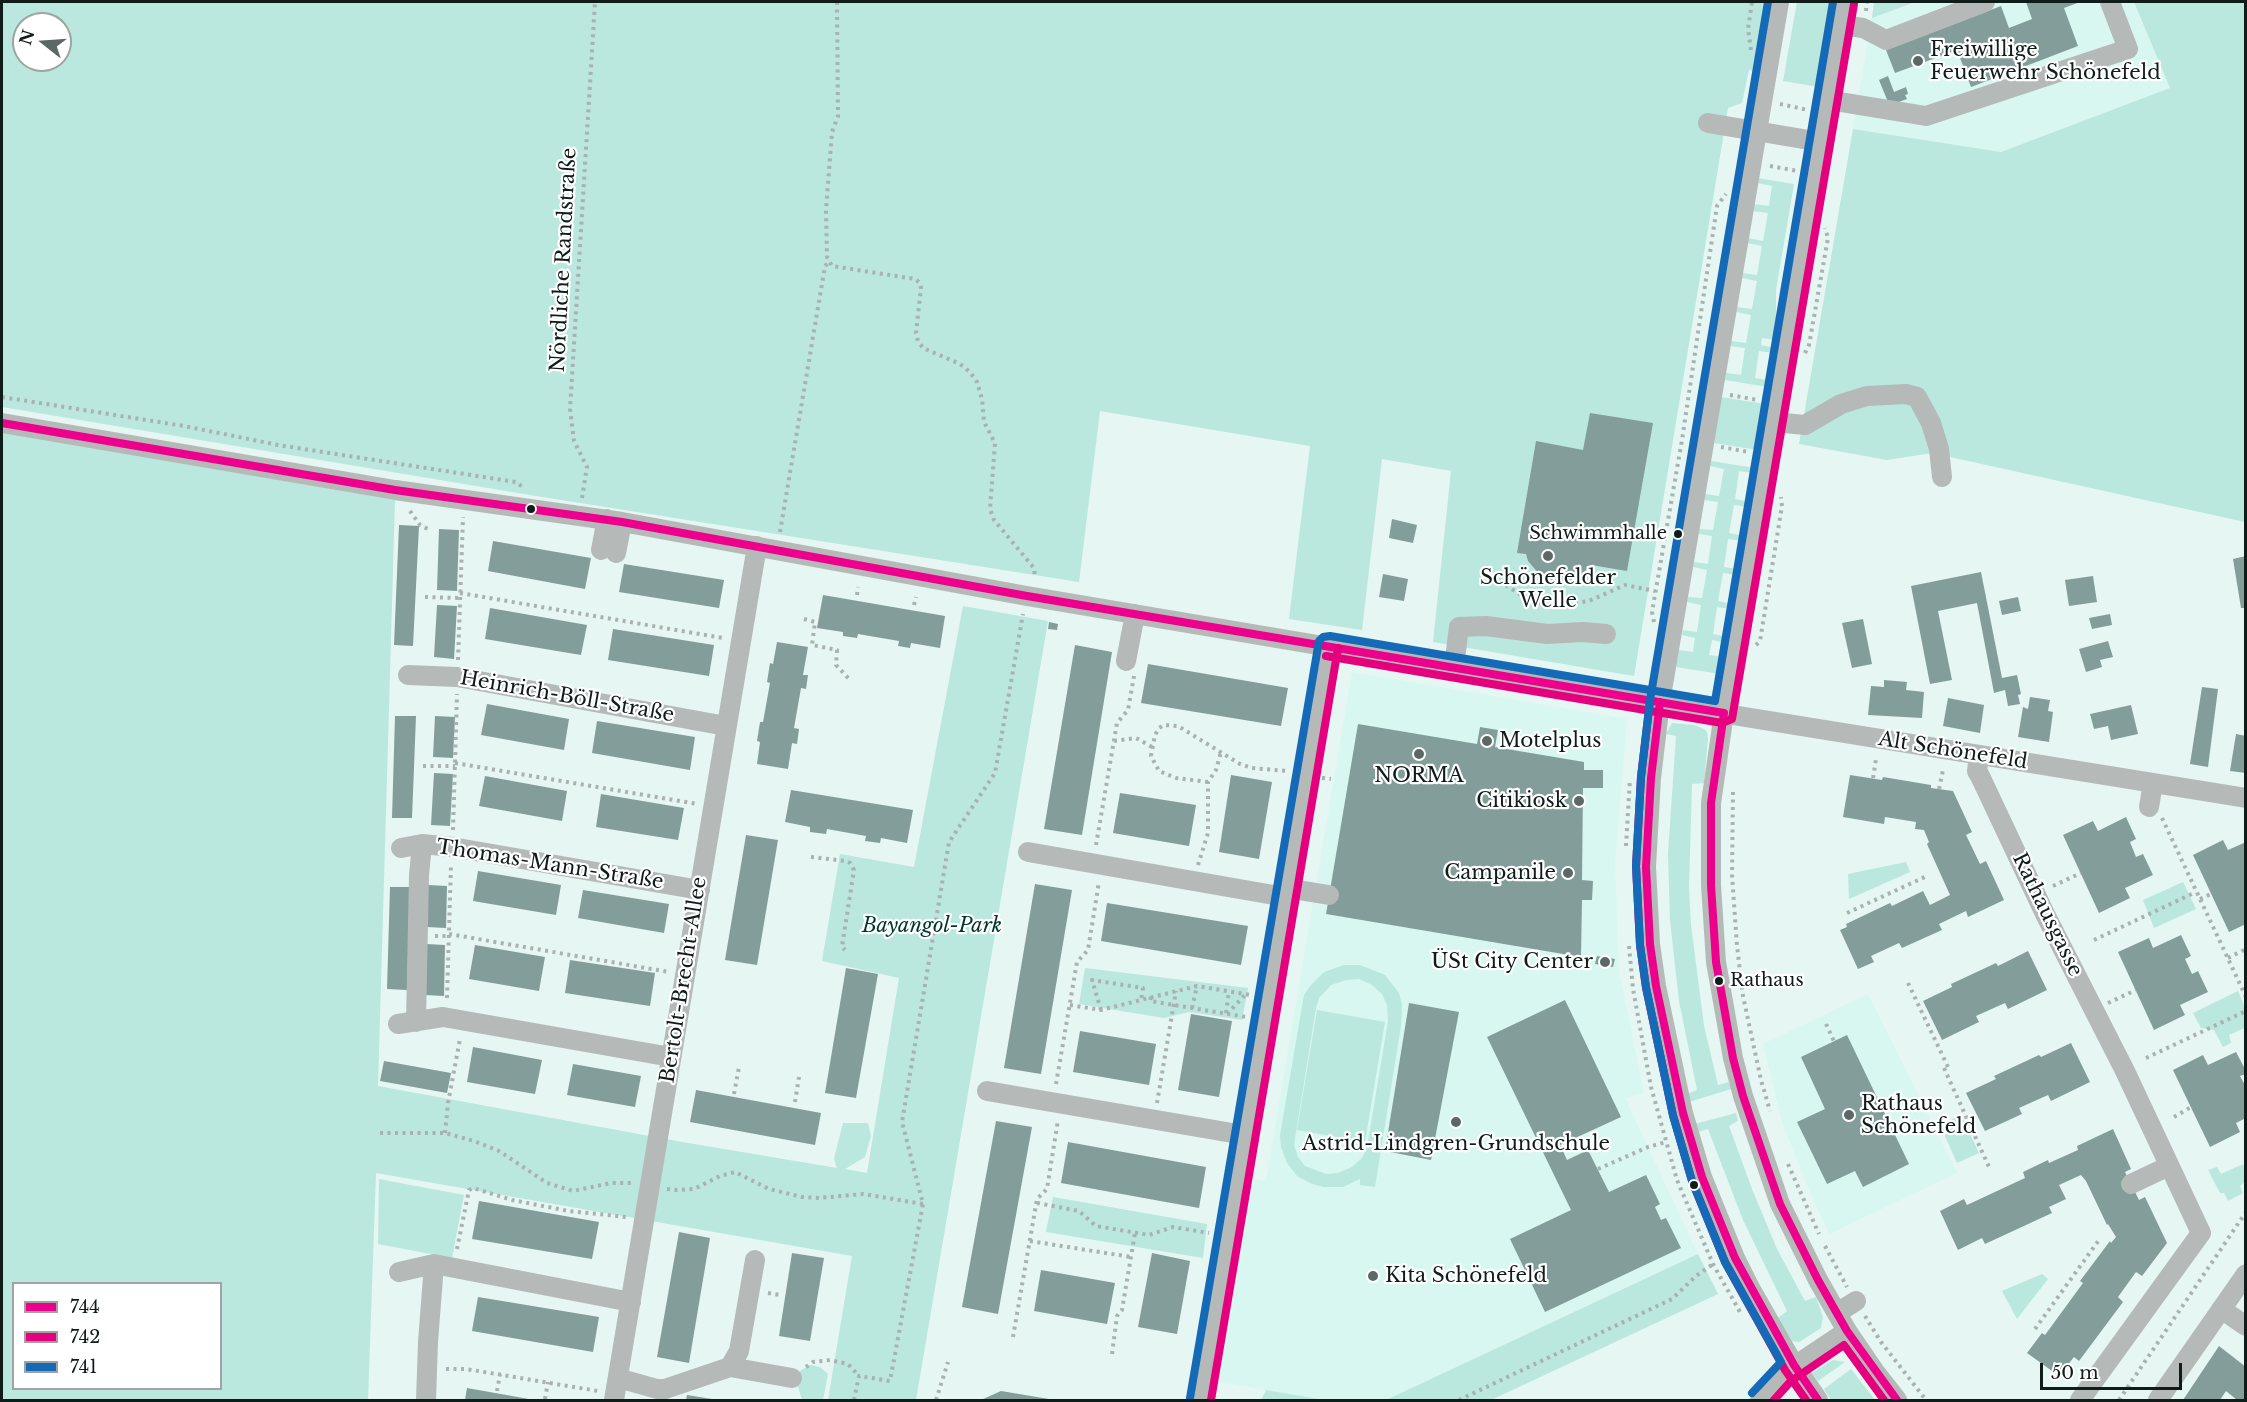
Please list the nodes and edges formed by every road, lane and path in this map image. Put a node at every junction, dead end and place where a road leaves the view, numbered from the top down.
1 (595, 2) edge
2 (837, 2) edge
3 (1779, 2) edge
4 (1844, 2) edge
5 (1985, 2) edge
6 (2110, 2) edge
7 (1840, 25) junction
8 (1762, 101) junction
9 (1826, 106) junction
10 (1708, 123) dead end
11 (1757, 131) junction
12 (1821, 142) junction
13 (1752, 163) junction
14 (1815, 174) junction
15 (1717, 206) dead end
16 (1828, 238) dead end
17 (829, 262) junction
18 (1809, 345) dead end
19 (1690, 388) junction
20 (1712, 392) junction
21 (2, 397) edge
22 (1776, 412) junction
23 (2, 423) edge
24 (1682, 440) junction
25 (1704, 444) junction
26 (1768, 455) junction
27 (1942, 477) dead end
28 (532, 494) dead end
29 (464, 500) junction
30 (1782, 506) dead end
31 (579, 516) junction
32 (614, 521) junction
33 (767, 548) junction
34 (608, 552) dead end
35 (1493, 577) dead end
36 (858, 587) dead end
37 (1655, 591) junction
38 (856, 595) dead end
39 (460, 596) junction
40 (425, 597) dead end
41 (916, 597) dead end
42 (1036, 597) junction
43 (914, 605) dead end
44 (1652, 612) dead end
45 (1023, 614) dead end
46 (1134, 614) junction
47 (804, 619) dead end
48 (1606, 634) dead end
49 (1760, 640) dead end
50 (740, 642) junction
51 (1328, 646) junction
52 (1454, 667) junction
53 (1130, 668) joint
54 (415, 675) dead end
55 (457, 677) junction
56 (850, 680) dead end
57 (1660, 702) junction
58 (1724, 713) junction
59 (726, 726) junction
60 (1114, 741) junction
61 (1152, 747) junction
62 (1221, 752) junction
63 (1979, 755) junction
64 (1876, 759) dead end
65 (455, 764) junction
66 (423, 766) dead end
67 (1943, 770) dead end
68 (1292, 771) dead end
69 (1873, 778) dead end
70 (1208, 782) junction
71 (2153, 783) junction
72 (1940, 789) dead end
73 (1734, 790) dead end
74 (2246, 798) edge
75 (713, 807) junction
76 (2154, 810) joint
77 (422, 844) junction
78 (452, 847) junction
79 (401, 849) dead end
80 (1028, 852) dead end
81 (811, 857) dead end
82 (1098, 863) junction
83 (2081, 873) dead end
84 (1927, 876) dead end
85 (1195, 880) junction
86 (2057, 884) dead end
87 (700, 890) junction
88 (1285, 892) junction
89 (2197, 892) junction
90 (2211, 894) dead end
91 (1329, 895) dead end
92 (2200, 899) junction
93 (1847, 913) dead end
94 (449, 934) junction
95 (2094, 940) dead end
96 (2246, 949) edge
97 (845, 950) dead end
98 (2228, 957) junction
99 (685, 974) junction
100 (1908, 983) dead end
101 (1197, 986) junction
102 (2136, 990) dead end
103 (1176, 991) junction
104 (1229, 991) junction
105 (1246, 994) junction
106 (1254, 995) dead end
107 (1151, 997) junction
108 (2246, 997) edge
109 (1141, 1000) junction
110 (2113, 1001) dead end
111 (1070, 1005) junction
112 (1173, 1005) junction
113 (1192, 1008) junction
114 (1101, 1010) junction
115 (2246, 1011) edge
116 (1226, 1014) junction
117 (1250, 1018) dead end
118 (454, 1019) junction
119 (1826, 1024) dead end
120 (1834, 1041) dead end
121 (671, 1058) junction
122 (2146, 1058) dead end
123 (739, 1067) dead end
124 (799, 1077) dead end
125 (987, 1091) dead end
126 (734, 1094) dead end
127 (795, 1102) dead end
128 (1057, 1103) junction
129 (2191, 1107) dead end
130 (2174, 1117) dead end
131 (1773, 1118) dead end
132 (1154, 1120) junction
133 (446, 1133) dead end
134 (1244, 1135) junction
135 (1666, 1142) dead end
136 (1786, 1157) dead end
137 (2169, 1166) junction
138 (1989, 1167) dead end
139 (1598, 1170) dead end
140 (2131, 1184) dead end
141 (1037, 1203) junction
142 (2246, 1212) edge
143 (629, 1218) dead end
144 (1213, 1233) dead end
145 (1135, 1234) junction
146 (2099, 1240) dead end
147 (1030, 1241) junction
148 (1131, 1257) junction
149 (755, 1260) dead end
150 (434, 1264) junction
151 (1713, 1264) dead end
152 (453, 1268) junction
153 (399, 1272) dead end
154 (2246, 1274) edge
155 (1856, 1301) junction
156 (631, 1302) junction
157 (2222, 1309) junction
158 (1837, 1313) junction
159 (2246, 1326) edge
160 (2035, 1329) dead end
161 (1847, 1331) junction
162 (1013, 1337) dead end
163 (1112, 1354) dead end
164 (948, 1362) dead end
165 (1794, 1365) junction
166 (730, 1367) junction
167 (427, 1369) junction
168 (500, 1374) junction
169 (858, 1376) junction
170 (618, 1378) junction
171 (792, 1378) joint
172 (548, 1382) junction
173 (497, 1391) dead end
174 (607, 1396) edge
175 (545, 1399) edge
176 (426, 1401) edge
177 (854, 1401) edge
178 (936, 1401) edge
179 (1200, 1401) edge
180 (1459, 1401) edge
181 (1760, 1401) edge
182 (1818, 1401) edge
183 (1897, 1401) edge
184 (1926, 1401) edge
185 (2080, 1401) edge
186 (2119, 1401) edge
187 (2158, 1401) edge

1 - 31 path, Nördliche Randstraße
2 - 17 path
3 - 8 street
4 - 7 street
5 - 7 street
6 - 9 street
7 - 9 street
8 - 9 path
8 - 11 street
9 - 12 street
10 - 11 street
11 - 12 street
11 - 13 street
12 - 14 street
13 - 14 path
13 - 20 street
14 - 22 street
15 - 19 path
16 - 18 path
17 - 33 path
17 - 42 path
19 - 20 path
19 - 24 path
20 - 22 path
20 - 25 street
21 - 28 path
22 - 26 street
22 - 27 street
23 - 29 street, Alt Schönefeld
24 - 25 path
24 - 37 path
25 - 26 path
25 - 57 street
26 - 58 street
29 - 31 street, Alt Schönefeld
29 - 39 path
30 - 49 path
31 - 32 street, Alt Schönefeld
32 - 33 street, Alt Schönefeld
32 - 34 street
33 - 42 street, Alt Schönefeld
33 - 50 street, Bertolt-Brecht-Allee
35 - 37 path
36 - 38 path
37 - 44 path
39 - 40 path
39 - 50 path
39 - 55 path
41 - 43 path
42 - 46 street, Alt Schönefeld
45 - 169 path
46 - 51 street, Alt Schönefeld
46 - 53 street
47 - 56 path
48 - 52 street
50 - 59 street, Bertolt-Brecht-Allee
51 - 52 street, Alt Schönefeld
51 - 88 street
52 - 57 street, Alt Schönefeld
53 - 60 path
54 - 55 street, Heinrich-Böll-Straße
55 - 59 street, Heinrich-Böll-Straße
55 - 65 path
57 - 58 street, Alt Schönefeld
57 - 165 street
58 - 63 street, Alt Schönefeld
58 - 158 street
59 - 75 street, Bertolt-Brecht-Allee
60 - 61 path
60 - 82 path
61 - 62 path
61 - 70 path
62 - 68 path
62 - 70 path
63 - 71 street, Alt Schönefeld
63 - 137 street, Rathausgasse
64 - 69 path
65 - 66 path
65 - 75 path
65 - 78 path
67 - 72 path
70 - 85 path
71 - 74 street, Alt Schönefeld
71 - 76 street
73 - 131 path
75 - 87 street, Bertolt-Brecht-Allee
76 - 89 path
77 - 78 street, Thomas-Mann-Straße
77 - 79 street, Thomas-Mann-Straße
77 - 118 street
78 - 87 street, Thomas-Mann-Straße
78 - 94 path
80 - 82 street
81 - 97 path
82 - 85 street
82 - 111 path
83 - 86 path
84 - 93 path
85 - 88 street
87 - 99 street, Bertolt-Brecht-Allee
88 - 91 street
88 - 134 street
89 - 92 path
89 - 95 path
90 - 92 path
92 - 98 path
94 - 99 path
94 - 118 path
96 - 98 path
98 - 108 path
99 - 121 street, Bertolt-Brecht-Allee
100 - 138 path
101 - 103 path
101 - 104 path
101 - 113 path
102 - 110 path
103 - 107 path
103 - 112 path
104 - 105 path
104 - 116 path
105 - 106 path
105 - 116 path
107 - 109 path
107 - 112 path
109 - 114 path
109 - 114 path
111 - 114 path
111 - 128 path
112 - 113 path
112 - 132 path
113 - 116 path
115 - 122 path
116 - 117 path
118 - 121 street
118 - 133 path
119 - 120 path
121 - 156 street, Bertolt-Brecht-Allee
123 - 126 path
124 - 127 path
125 - 128 street
128 - 132 street
128 - 141 path
129 - 130 path
132 - 134 street
134 - 179 street
135 - 139 path
136 - 155 path
137 - 140 street
137 - 185 street, Rathausgasse
141 - 145 path
141 - 147 path
142 - 186 path
143 - 152 path
144 - 145 path
145 - 148 path
146 - 160 path
147 - 148 path
147 - 162 path
148 - 163 path
149 - 166 street
150 - 152 street
150 - 153 street
150 - 167 street
151 - 180 path
152 - 156 street
154 - 157 street
155 - 158 street
155 - 184 path
156 - 170 street, Bertolt-Brecht-Allee
157 - 159 street
157 - 187 street
158 - 161 street
161 - 165 street
161 - 183 street
164 - 178 path
165 - 181 street
165 - 182 street
166 - 170 street
166 - 171 street
167 - 168 path
167 - 176 street
168 - 172 path
168 - 173 path
169 - 171 path
169 - 177 path
170 - 174 street, Bertolt-Brecht-Allee
172 - 174 path
172 - 175 path

